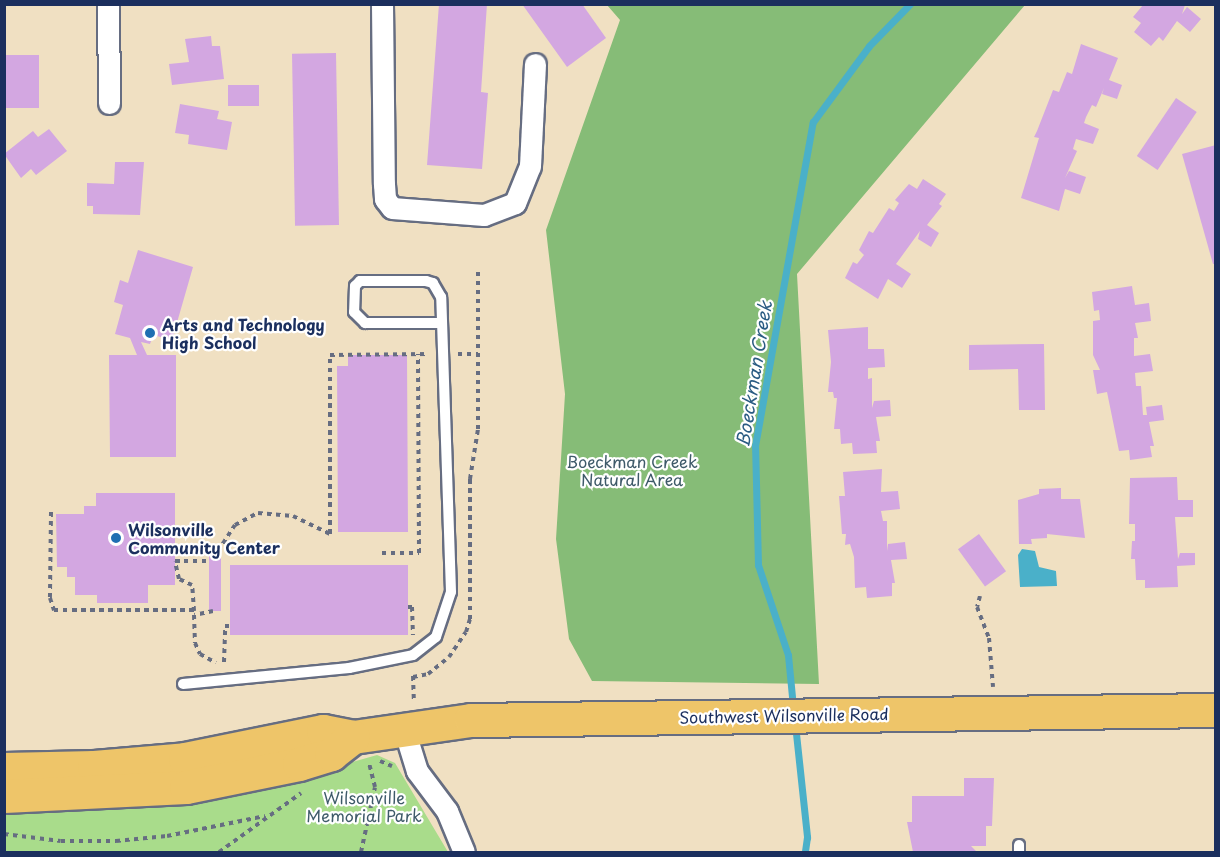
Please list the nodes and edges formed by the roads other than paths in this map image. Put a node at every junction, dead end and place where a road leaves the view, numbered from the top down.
1 (108, 4) edge
2 (382, 4) edge
3 (535, 64) dead end
4 (110, 103) dead end
5 (442, 323) junction
6 (183, 684) dead end
7 (1215, 710) edge
8 (409, 715) junction
9 (360, 756) junction
10 (4, 769) edge
11 (4, 796) edge
12 (464, 852) edge

1 - 4 street
2 - 3 street
5 - 5 lane
5 - 6 lane
7 - 8 main road, Southwest Wilsonville Road
8 - 9 main road, Southwest Wilsonville Road
8 - 12 street
9 - 10 main road, Southwest Wilsonville Road
9 - 11 main road, Southwest Wilsonville Road

